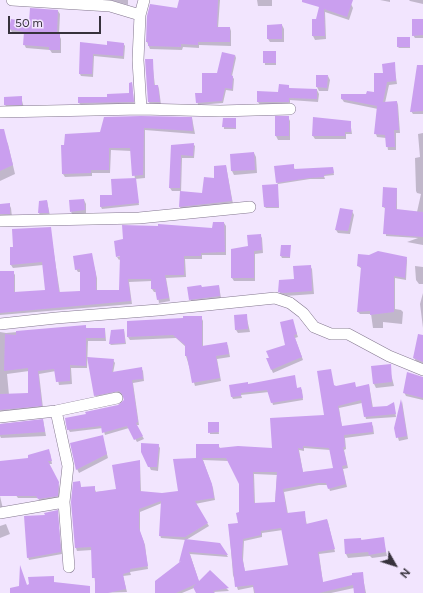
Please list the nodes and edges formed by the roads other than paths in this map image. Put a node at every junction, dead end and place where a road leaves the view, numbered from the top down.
1 (12, 0) edge
2 (144, 0) edge
3 (140, 15) junction
4 (141, 109) junction
5 (290, 109) dead end
6 (0, 112) edge
7 (250, 206) dead end
8 (0, 221) edge
9 (0, 324) edge
10 (423, 370) edge
11 (117, 398) dead end
12 (56, 411) junction
13 (0, 417) edge
14 (64, 502) junction
15 (0, 513) edge
16 (69, 567) dead end

1 - 3 street
2 - 3 street
3 - 4 street
4 - 5 street
4 - 6 street
7 - 8 street
9 - 10 street
11 - 12 street
12 - 13 street
12 - 14 street
14 - 15 street
14 - 16 street

